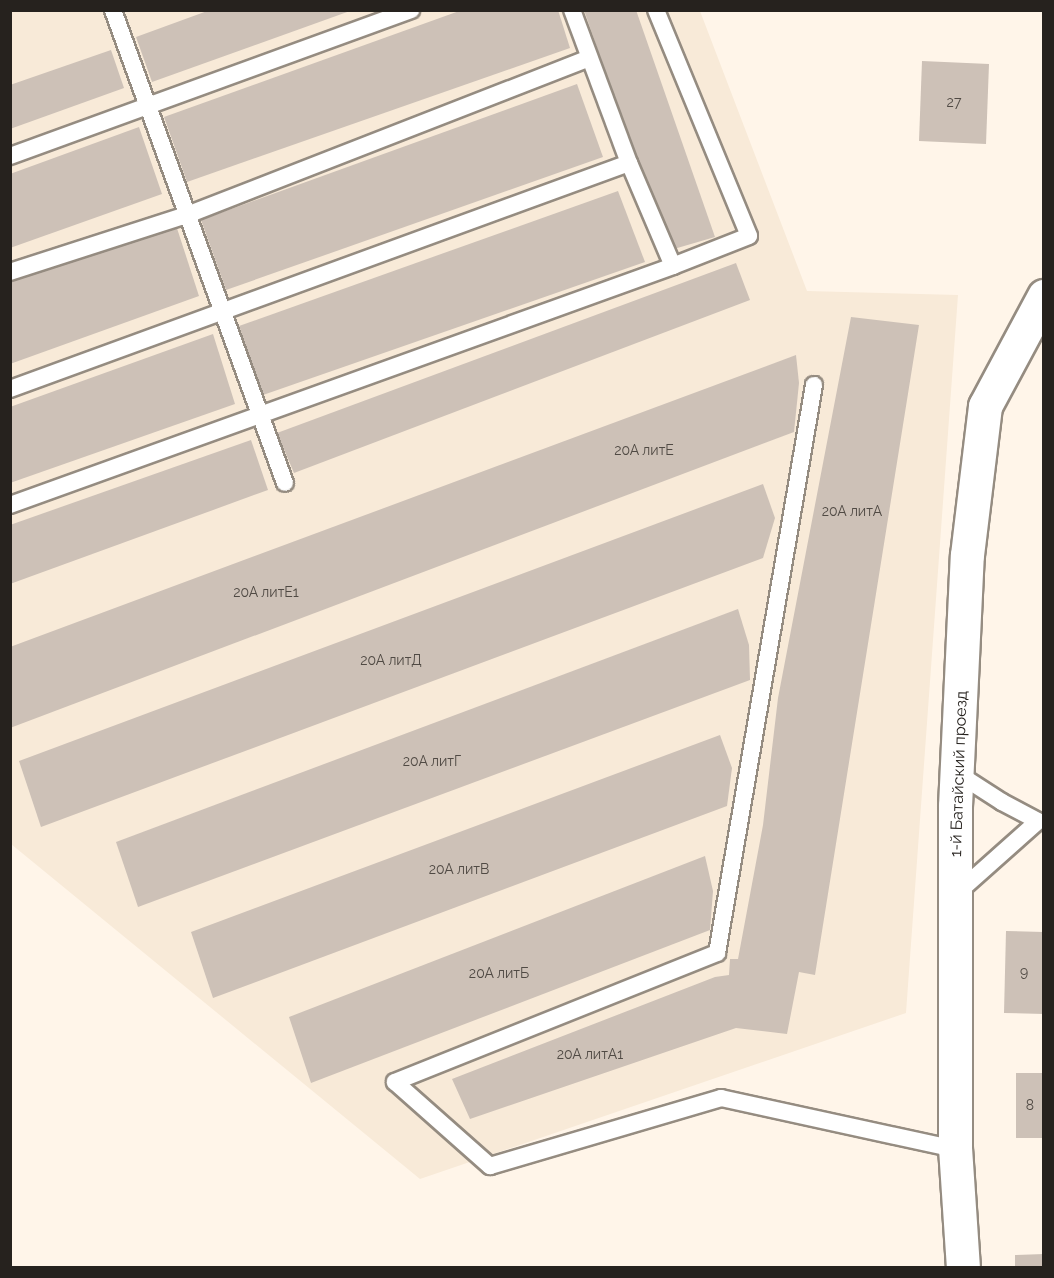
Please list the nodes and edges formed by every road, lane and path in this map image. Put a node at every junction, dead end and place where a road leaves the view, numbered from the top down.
1 (113, 10) edge
2 (411, 10) edge
3 (572, 10) edge
4 (656, 10) edge
5 (590, 58) junction
6 (147, 106) junction
7 (10, 156) edge
8 (629, 163) junction
9 (187, 214) junction
10 (673, 266) junction
11 (10, 272) edge
12 (1044, 296) edge
13 (222, 312) junction
14 (814, 385) dead end
15 (10, 389) edge
16 (260, 416) junction
17 (285, 483) dead end
18 (10, 505) edge
19 (957, 773) junction
20 (955, 895) junction
21 (955, 1149) junction
22 (963, 1268) edge

1 - 6 lane
2 - 6 lane
3 - 5 lane
4 - 10 lane
5 - 8 lane
5 - 9 lane
6 - 7 lane
6 - 9 lane
8 - 10 lane
8 - 13 lane
9 - 11 lane
9 - 13 lane
10 - 16 lane
12 - 19 street, 1-й Батайский проезд
13 - 15 lane
13 - 16 lane
14 - 21 lane
16 - 17 lane
16 - 18 lane
19 - 20 street, 1-й Батайский проезд
19 - 20 lane
20 - 21 street, 1-й Батайский проезд
21 - 22 street, 1-й Батайский проезд

